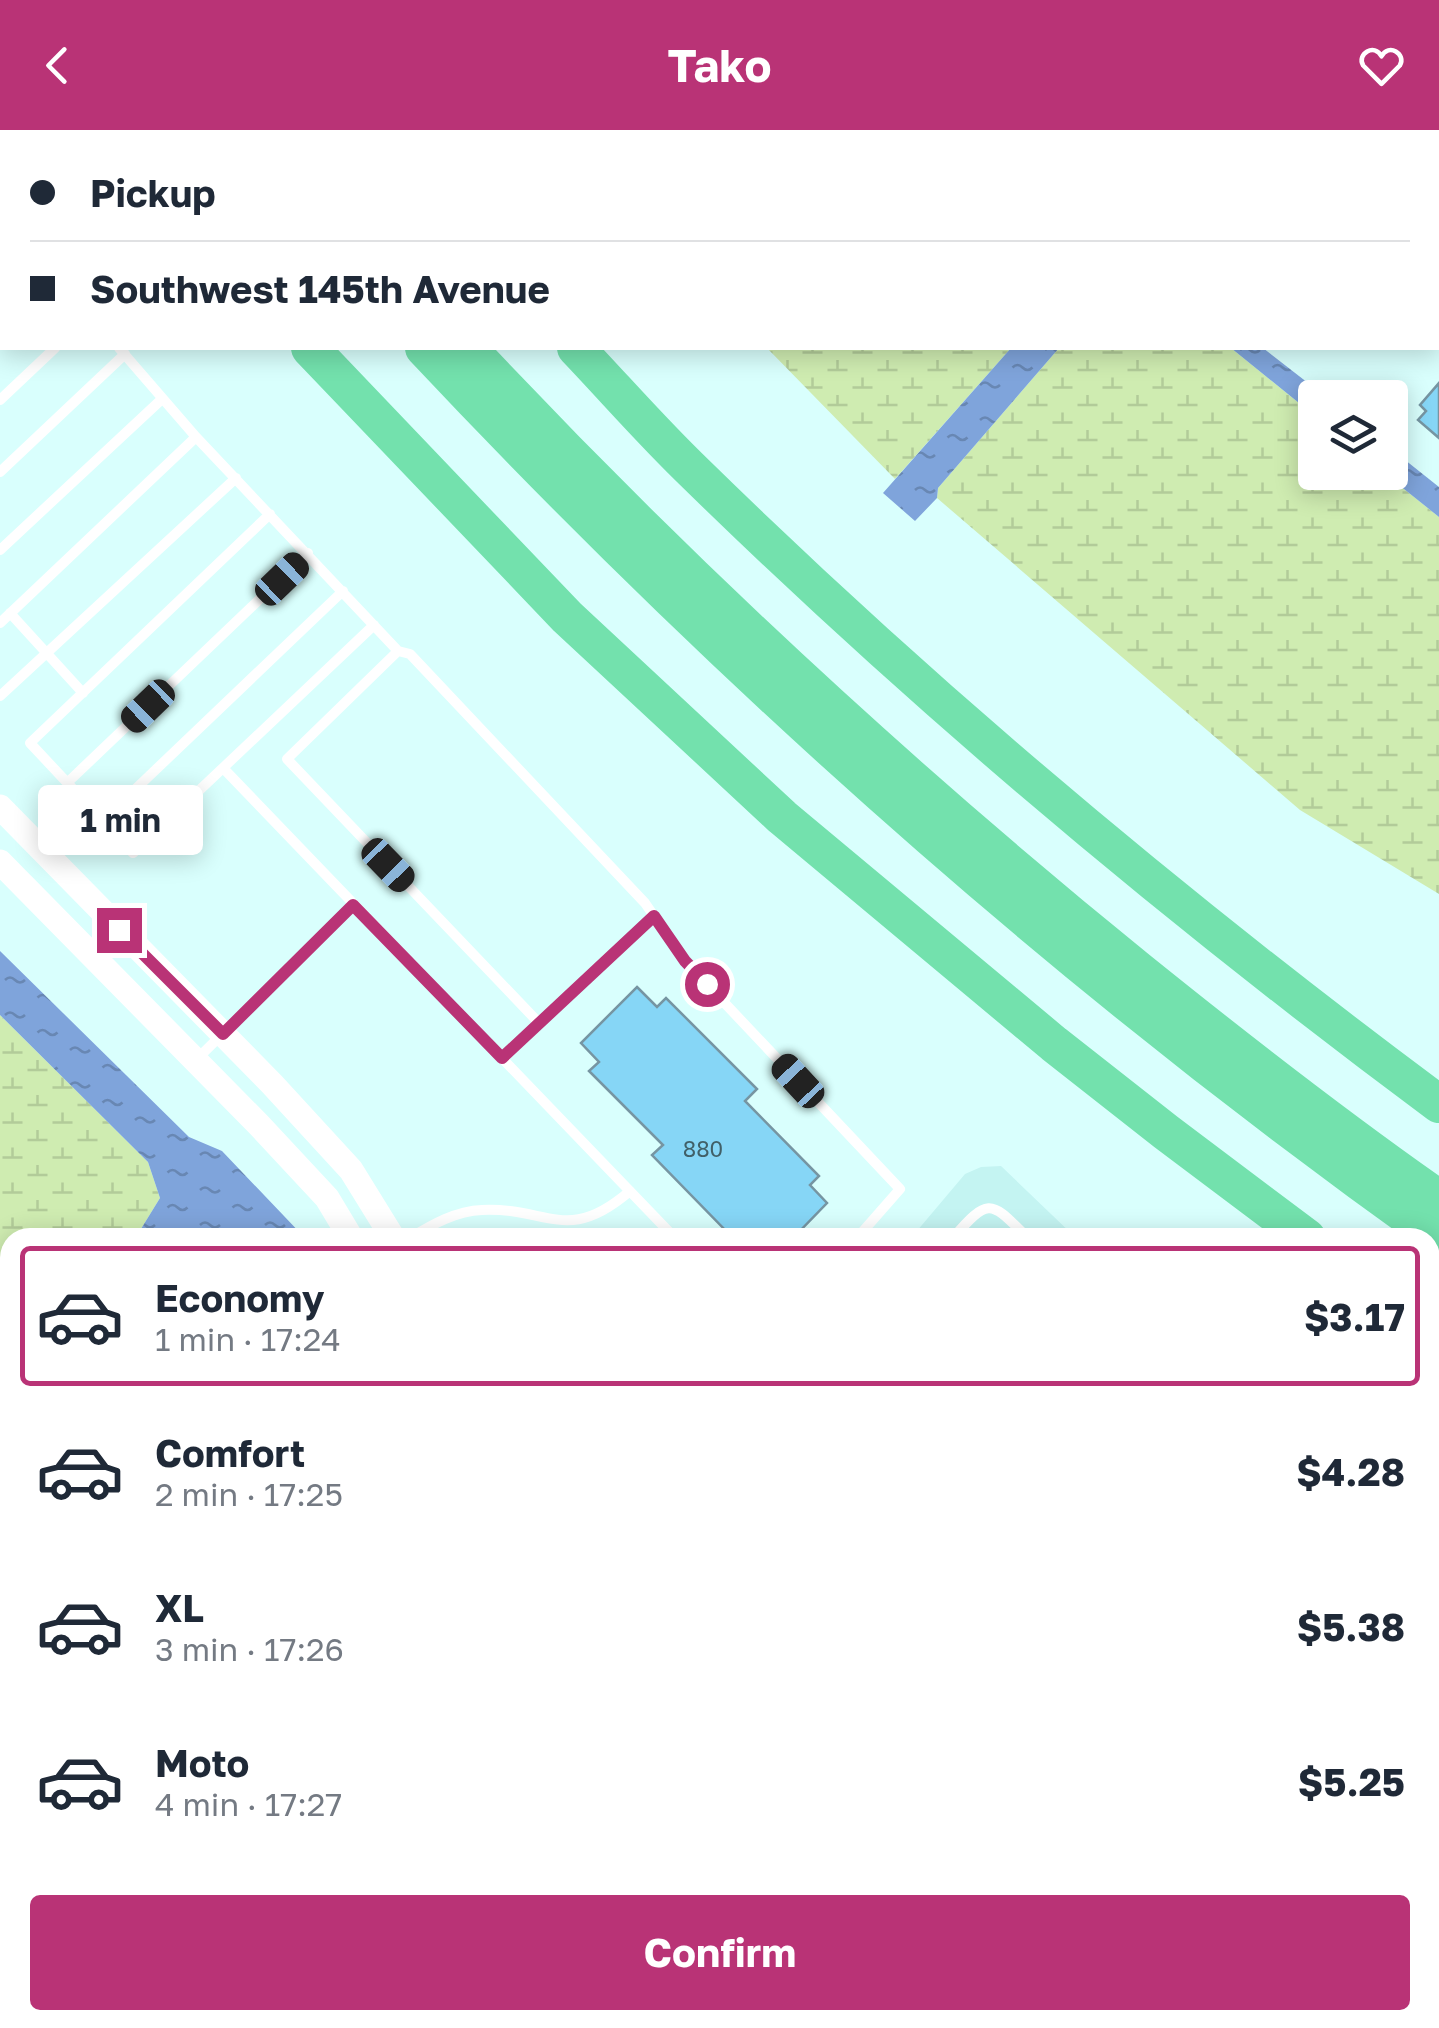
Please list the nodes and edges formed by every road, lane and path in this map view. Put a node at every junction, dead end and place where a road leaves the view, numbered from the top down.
1 (53, 350) edge
2 (312, 350) edge
3 (426, 350) edge
4 (470, 350) edge
5 (578, 350) edge
6 (122, 351) edge
7 (0, 400) edge
8 (162, 400) junction
9 (196, 436) junction
10 (0, 472) edge
11 (236, 478) junction
12 (270, 514) junction
13 (0, 550) edge
14 (308, 554) junction
15 (343, 591) junction
16 (10, 613) junction
17 (0, 623) edge
18 (374, 625) junction
19 (398, 651) junction
20 (46, 653) junction
21 (83, 693) junction
22 (0, 696) edge
23 (223, 768) junction
24 (68, 783) junction
25 (0, 808) edge
26 (103, 820) junction
27 (0, 862) edge
28 (353, 905) junction
29 (654, 916) junction
30 (539, 1024) junction
31 (223, 1034) junction
32 (1354, 1041) junction
33 (502, 1058) junction
34 (196, 1060) junction
35 (1439, 1075) edge
36 (1439, 1104) edge
37 (630, 1191) junction
38 (1439, 1199) edge
39 (345, 1228) edge
40 (387, 1228) edge
41 (428, 1228) edge
42 (665, 1228) edge
43 (866, 1228) edge
44 (962, 1228) edge
45 (1018, 1228) edge
46 (1294, 1228) edge
47 (1424, 1228) edge

1 - 7 lane
2 - 46 highway
3 - 47 highway
4 - 38 highway
5 - 32 highway
6 - 8 lane
6 - 10 lane
8 - 9 lane
8 - 13 lane
9 - 11 lane
9 - 16 lane
11 - 12 lane
11 - 20 lane
12 - 14 lane
12 - 21 lane
14 - 15 lane
14 - 24 lane
15 - 18 lane
15 - 26 lane
16 - 17 lane
16 - 20 lane
18 - 19 lane
18 - 23 lane
19 - 29 lane
19 - 30 lane
20 - 21 lane
20 - 22 lane
21 - 24 lane
23 - 26 lane
23 - 28 lane
24 - 26 lane
25 - 31 street
27 - 34 street
28 - 31 lane
28 - 33 lane
29 - 30 lane
29 - 43 lane
30 - 33 lane
31 - 34 lane
31 - 40 street
32 - 35 highway
32 - 36 highway
33 - 37 lane
34 - 39 street
37 - 41 lane
37 - 42 lane
44 - 45 lane

